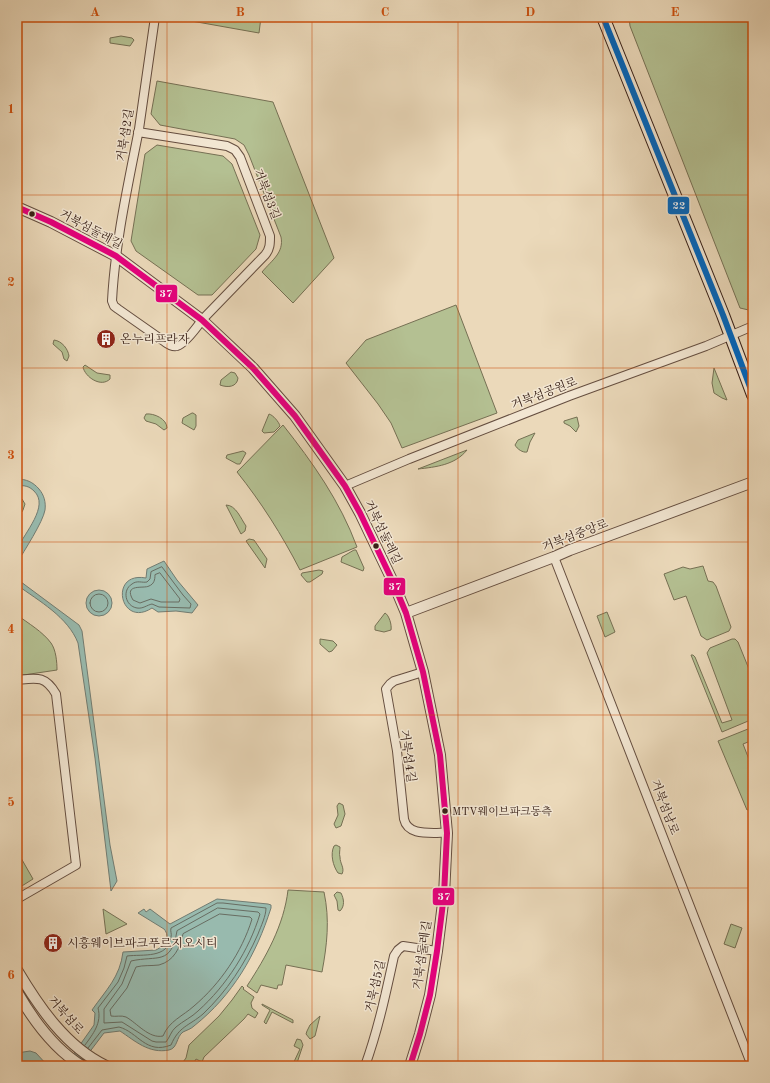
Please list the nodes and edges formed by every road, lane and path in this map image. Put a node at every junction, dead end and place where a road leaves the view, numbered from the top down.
1 (155, 17) edge
2 (603, 17) edge
3 (138, 132) junction
4 (17, 207) edge
5 (116, 256) junction
6 (202, 320) junction
7 (753, 326) edge
8 (731, 335) junction
9 (753, 395) edge
10 (753, 482) edge
11 (345, 486) junction
12 (554, 557) junction
13 (406, 613) junction
14 (423, 672) junction
15 (17, 680) edge
16 (447, 833) junction
17 (17, 899) edge
18 (437, 951) junction
19 (17, 970) edge
20 (17, 992) edge
21 (104, 1065) edge
22 (82, 1066) edge
23 (365, 1066) edge
24 (410, 1066) edge
25 (752, 1066) edge

1 - 3 street, 거북섬2길
2 - 8 main road
3 - 5 street, 거북섬2길
3 - 6 street, 거북섬3길
4 - 5 street, 거북섬둘레길
5 - 6 street, 거북섬둘레길
5 - 6 street, 거북섬2길
6 - 11 street, 거북섬둘레길
7 - 8 street, 거북섬공원로
8 - 9 main road
8 - 11 street, 거북섬공원로
10 - 12 street, 거북섬중앙로
11 - 13 street, 거북섬둘레길
12 - 13 street, 거북섬중앙로
12 - 25 street, 거북섬남로
13 - 14 street, 거북섬둘레길
14 - 16 street, 거북섬둘레길
14 - 16 street, 거북섬4길
15 - 17 street
16 - 18 street, 거북섬둘레길
18 - 23 street, 거북섬5길
18 - 24 street, 거북섬둘레길
19 - 21 street, 거북섬로
20 - 22 street

